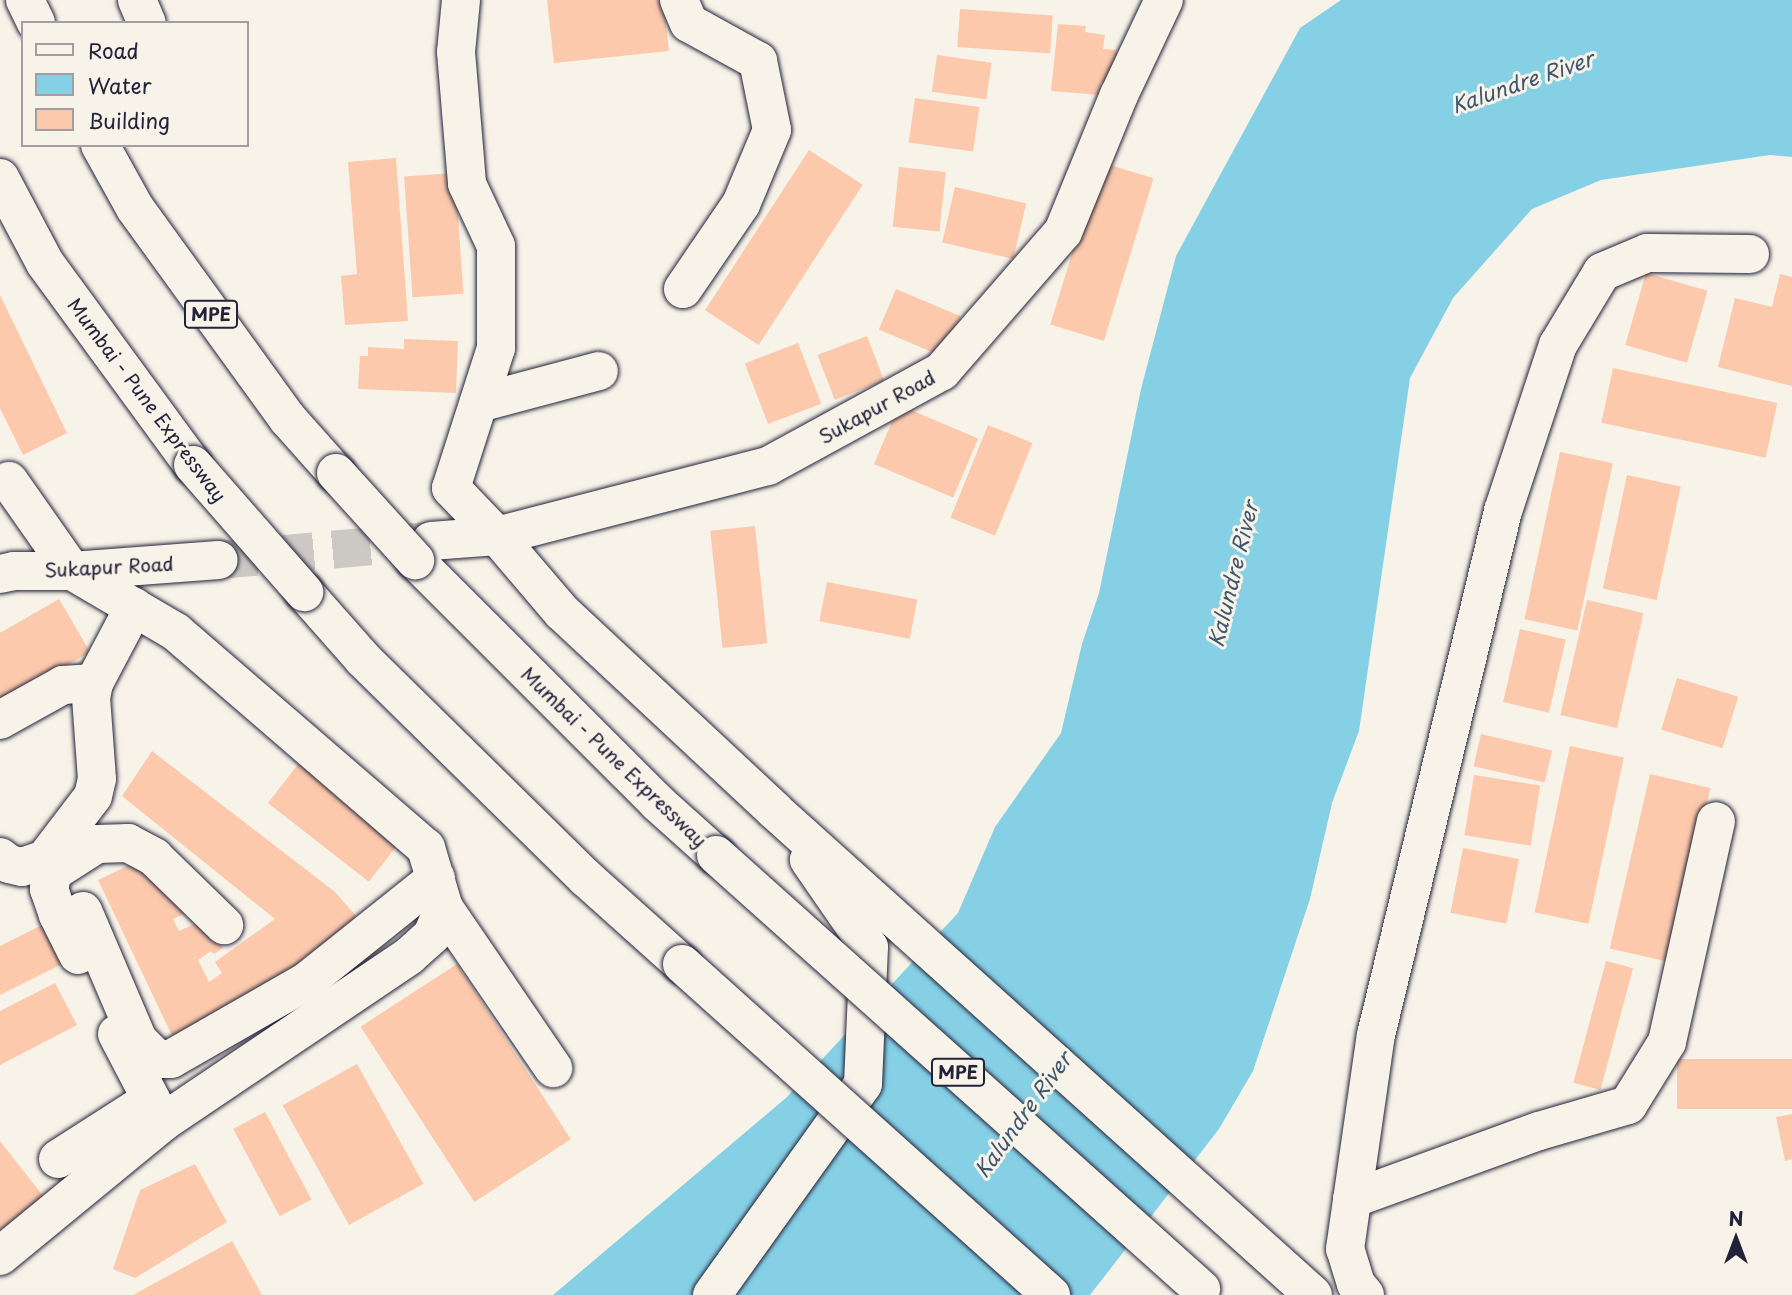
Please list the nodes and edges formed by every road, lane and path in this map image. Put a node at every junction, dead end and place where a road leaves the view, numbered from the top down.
1 (25, 0) edge
2 (137, 0) edge
3 (461, 0) edge
4 (679, 0) edge
5 (1164, 0) edge
6 (35, 21) edge
7 (146, 21) edge
8 (101, 147) edge
9 (0, 178) edge
10 (1750, 254) dead end
11 (683, 289) dead end
12 (598, 372) dead end
13 (479, 403) junction
14 (9, 481) dead end
15 (497, 536) junction
16 (423, 551) junction
17 (219, 560) tunnel mouth
18 (72, 571) junction
19 (0, 575) edge
20 (134, 607) junction
21 (94, 683) junction
22 (0, 720) edge
23 (774, 810) junction
24 (1716, 821) dead end
25 (0, 857) edge
26 (440, 893) junction
27 (83, 911) dead end
28 (224, 925) dead end
29 (553, 1068) dead end
30 (157, 1111) junction
31 (58, 1159) dead end
32 (1352, 1199) junction
33 (0, 1256) edge
34 (1303, 1285) edge
35 (1204, 1292) edge
36 (712, 1295) edge
37 (1051, 1295) edge
38 (1364, 1295) edge

1 - 6 main road
2 - 7 main road
3 - 13 main road
4 - 11 main road
5 - 15 main road, Sukapur Road
8 - 16 main road, Mumbai - Pune Expressway / MPE, bridge
9 - 37 main road, Mumbai - Pune Expressway, bridge
10 - 32 main road
12 - 13 main road
13 - 15 main road
14 - 18 main road
15 - 16 main road, Sukapur Road
15 - 23 main road
16 - 35 main road, Mumbai - Pune Expressway / MPE, bridge
17 - 18 main road, Sukapur Road
18 - 19 main road, Sukapur Road
18 - 20 main road
20 - 21 main road
20 - 26 main road
21 - 22 main road
21 - 25 main road
23 - 34 main road
23 - 36 main road
24 - 32 main road
26 - 27 main road
26 - 29 main road
26 - 30 main road
28 - 30 main road
30 - 31 main road
30 - 33 main road
32 - 38 main road

